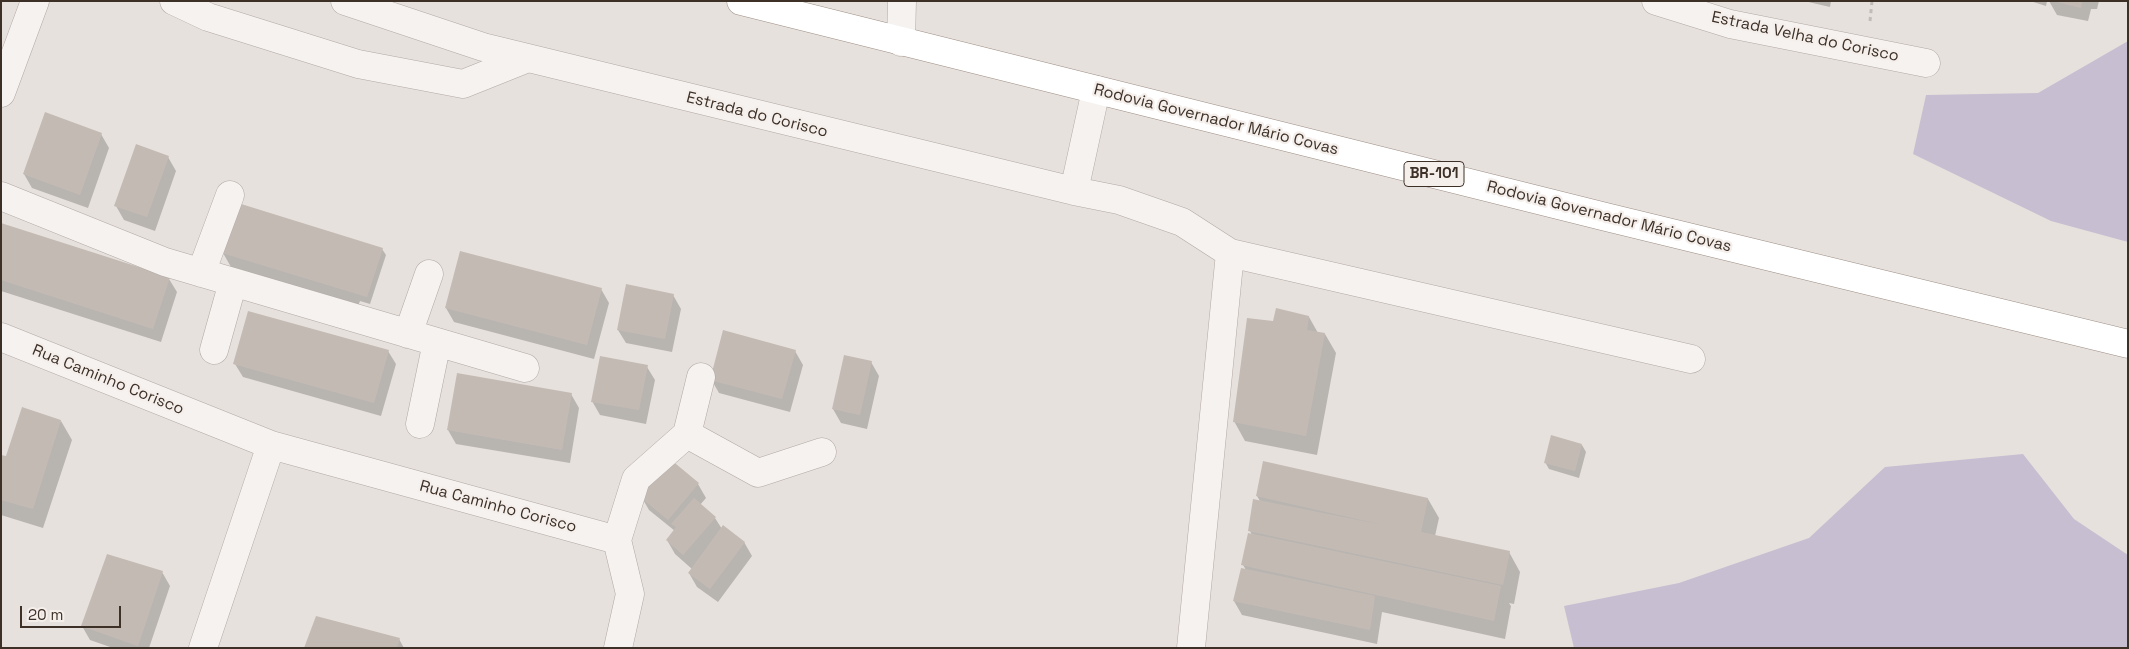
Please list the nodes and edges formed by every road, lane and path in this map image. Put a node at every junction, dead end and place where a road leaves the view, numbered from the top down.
1 (35, 1) edge
2 (174, 1) edge
3 (345, 1) edge
4 (741, 1) edge
5 (902, 1) edge
6 (1656, 1) edge
7 (901, 42) junction
8 (528, 58) junction
9 (1926, 63) dead end
10 (1096, 90) junction
11 (1, 92) edge
12 (1074, 191) junction
13 (230, 195) dead end
14 (1, 196) edge
15 (1230, 253) junction
16 (201, 273) junction
17 (429, 274) dead end
18 (233, 282) junction
19 (408, 334) junction
20 (1, 337) edge
21 (437, 342) junction
22 (2128, 344) edge
23 (214, 350) dead end
24 (1691, 359) dead end
25 (525, 368) dead end
26 (701, 377) dead end
27 (420, 424) dead end
28 (687, 434) junction
29 (271, 445) junction
30 (822, 452) dead end
31 (617, 540) junction
32 (203, 648) edge
33 (618, 648) edge
34 (1191, 648) edge

1 - 11 street
2 - 8 street
3 - 8 street, Estrada do Corisco
4 - 7 highway, Rodovia Governador Mário Covas / BR-101
5 - 7 street
6 - 9 street, Estrada Velha do Corisco
7 - 10 highway, Rodovia Governador Mário Covas / BR-101
8 - 12 street, Estrada do Corisco
10 - 12 street
10 - 22 highway, Rodovia Governador Mário Covas / BR-101
12 - 15 street, Estrada do Corisco
13 - 16 street
14 - 16 street
15 - 24 street, Estrada do Corisco
15 - 34 street
16 - 18 street
17 - 19 street
18 - 19 street
18 - 23 street
19 - 21 street
20 - 29 street, Rua Caminho Corisco
21 - 25 street
21 - 27 street
26 - 28 street
28 - 30 street
28 - 31 street
29 - 31 street, Rua Caminho Corisco
29 - 32 street
31 - 33 street

